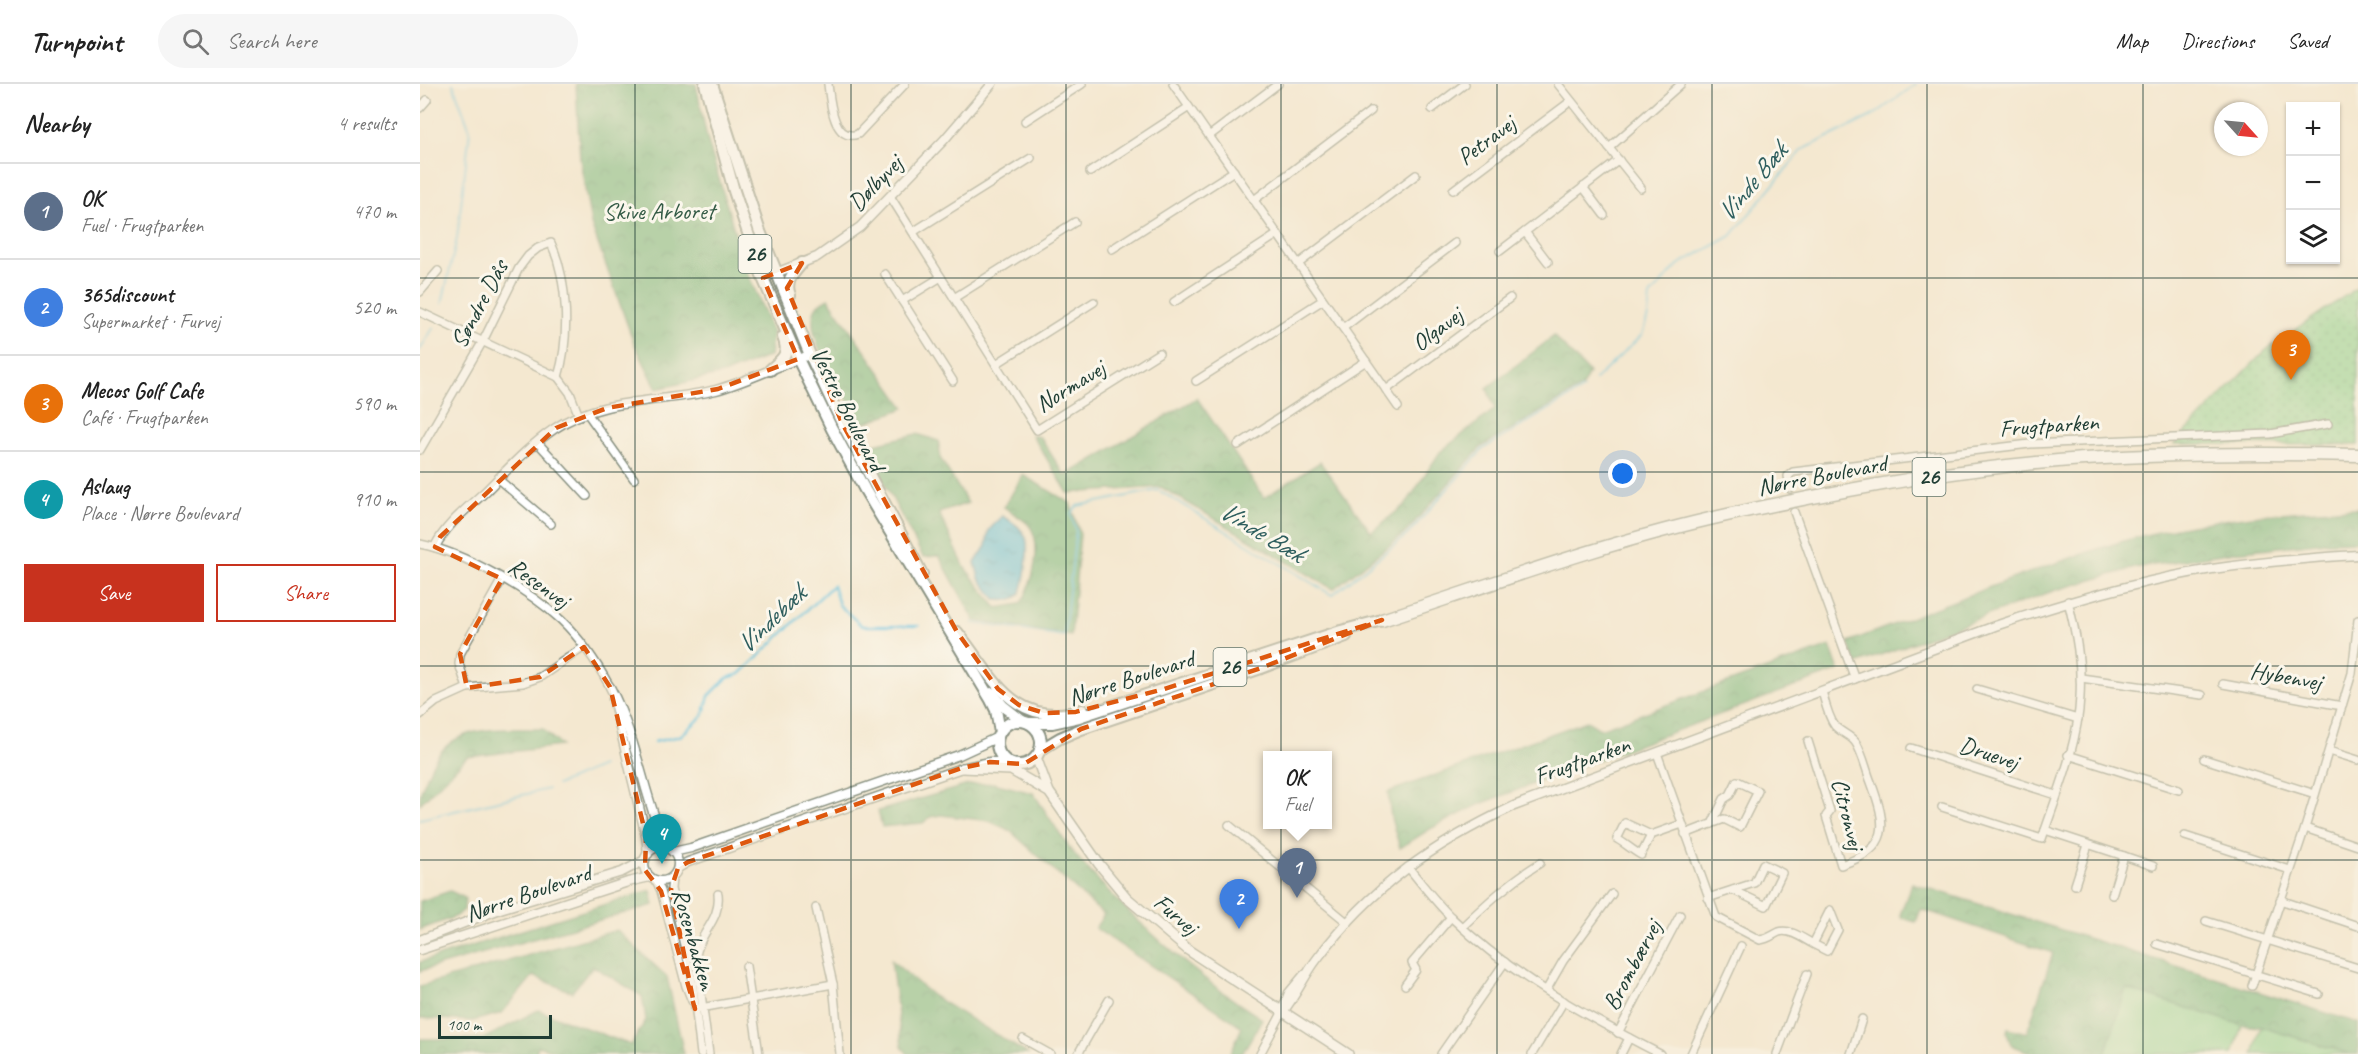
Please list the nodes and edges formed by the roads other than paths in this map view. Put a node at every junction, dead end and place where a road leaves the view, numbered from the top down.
1 (705, 84) edge
2 (712, 84) edge
3 (828, 84) edge
4 (905, 84) edge
5 (992, 84) edge
6 (1082, 84) edge
7 (1173, 84) edge
8 (1278, 84) edge
9 (1466, 84) edge
10 (1681, 84) edge
11 (1562, 85) edge
12 (427, 100) dead end
13 (1571, 101) junction
14 (1189, 107) junction
15 (420, 108) edge
16 (1432, 109) dead end
17 (1371, 111) dead end
18 (1025, 121) dead end
19 (1209, 136) junction
20 (1609, 148) junction
21 (1031, 158) dead end
22 (1618, 160) junction
23 (1234, 171) junction
24 (1090, 172) dead end
25 (1416, 175) dead end
26 (1583, 188) junction
27 (1641, 188) dead end
28 (1453, 190) dead end
29 (890, 196) junction
30 (1254, 200) junction
31 (1604, 215) dead end
32 (1075, 222) dead end
33 (913, 232) junction
34 (1525, 232) junction
35 (1278, 234) junction
36 (1455, 243) dead end
37 (1112, 249) dead end
38 (1500, 251) dead end
39 (1548, 262) dead end
40 (802, 263) junction
41 (1298, 264) junction
42 (438, 271) dead end
43 (776, 273) junction
44 (885, 274) dead end
45 (941, 277) junction
46 (763, 278) junction
47 (769, 291) junction
48 (420, 292) edge
49 (954, 298) junction
50 (1510, 298) dead end
51 (1323, 300) junction
52 (902, 301) junction
53 (1094, 302) dead end
54 (1174, 302) dead end
55 (420, 312) edge
56 (1343, 328) junction
57 (483, 341) junction
58 (1159, 353) dead end
59 (810, 355) junction
60 (798, 359) junction
61 (1366, 361) junction
62 (996, 364) junction
63 (770, 370) junction
64 (558, 377) junction
65 (821, 379) junction
66 (952, 381) dead end
67 (1196, 381) dead end
68 (1386, 390) junction
69 (1398, 407) dead end
70 (583, 415) junction
71 (2328, 424) dead end
72 (537, 442) junction
73 (1238, 445) dead end
74 (420, 450) edge
75 (2358, 455) edge
76 (498, 479) junction
77 (634, 479) dead end
78 (1790, 489) dead end
79 (587, 496) dead end
80 (1794, 512) dead end
81 (551, 524) dead end
82 (420, 544) edge
83 (435, 547) junction
84 (2358, 555) edge
85 (502, 579) junction
86 (2068, 602) junction
87 (1382, 620) junction
88 (2358, 620) edge
89 (957, 632) junction
90 (584, 647) junction
91 (2355, 674) edge
92 (2081, 678) junction
93 (1856, 679) junction
94 (2223, 684) dead end
95 (467, 687) junction
96 (610, 687) junction
97 (1164, 689) junction
98 (1977, 689) dead end
99 (1822, 691) junction
100 (2202, 695) dead end
101 (2342, 706) junction
102 (420, 715) edge
103 (2078, 719) junction
104 (1026, 722) junction
105 (999, 734) junction
106 (1808, 741) dead end
107 (1911, 748) dead end
108 (2329, 751) junction
109 (1657, 753) junction
110 (1038, 754) junction
111 (2068, 755) junction
112 (2204, 759) dead end
113 (2358, 760) edge
114 (1013, 764) junction
115 (962, 768) junction
116 (1047, 789) junction
117 (2179, 790) dead end
118 (2315, 794) junction
119 (2056, 795) junction
120 (1942, 807) dead end
121 (1682, 824) junction
122 (1712, 824) junction
123 (1229, 825) dead end
124 (2305, 828) junction
125 (2045, 830) junction
126 (1686, 834) junction
127 (1651, 835) junction
128 (2185, 836) dead end
129 (2088, 845) junction
130 (2358, 846) edge
131 (669, 850) junction
132 (2124, 856) junction
133 (647, 857) junction
134 (1540, 863) dead end
135 (2153, 866) dead end
136 (1408, 867) junction
137 (678, 868) junction
138 (2290, 870) junction
139 (672, 878) junction
140 (653, 879) junction
141 (2074, 885) dead end
142 (1733, 890) junction
143 (718, 894) dead end
144 (1612, 894) dead end
145 (2112, 895) dead end
146 (1708, 898) junction
147 (2280, 900) junction
148 (816, 908) dead end
149 (1680, 915) dead end
150 (1451, 917) junction
151 (2206, 921) dead end
152 (1348, 923) junction
153 (2358, 926) edge
154 (1462, 927) junction
155 (2268, 939) junction
156 (420, 940) edge
157 (1813, 944) junction
158 (2157, 944) dead end
159 (1741, 946) dead end
160 (420, 950) edge
161 (1505, 962) junction
162 (746, 966) dead end
163 (2358, 968) edge
164 (1806, 974) dead end
165 (2256, 974) junction
166 (833, 984) junction
167 (1405, 985) dead end
168 (2252, 986) dead end
169 (1546, 989) junction
170 (2319, 994) dead end
171 (752, 998) junction
172 (1109, 1000) dead end
173 (1564, 1001) junction
174 (703, 1008) junction
175 (695, 1009) junction
176 (1282, 1013) junction
177 (1862, 1019) dead end
178 (1618, 1033) junction
179 (1629, 1038) junction
180 (1023, 1039) dead end
181 (701, 1054) edge
182 (708, 1054) edge
183 (759, 1054) edge
184 (840, 1054) edge
185 (1050, 1054) edge
186 (1078, 1054) edge
187 (1260, 1054) edge
188 (1348, 1054) edge
189 (1441, 1054) edge
190 (1532, 1054) edge
191 (1621, 1054) edge
192 (1660, 1054) edge
193 (1691, 1054) edge
194 (1777, 1054) edge
195 (1851, 1054) edge

1 - 46 main road, Vestre Boulevard / 26
2 - 43 main road, Vestre Boulevard / 26
3 - 4 street
5 - 29 street, Dølbyvej
6 - 18 street
7 - 14 street
8 - 19 street
9 - 16 street
10 - 20 street
11 - 13 street
12 - 15 street
13 - 20 street
13 - 28 street, Petravej
14 - 19 street
14 - 24 street
17 - 30 street
19 - 23 street
20 - 22 street
21 - 33 street
22 - 26 street
22 - 27 street
23 - 30 street
23 - 37 street
25 - 41 street
26 - 31 street
26 - 34 street
29 - 33 street, Normavej
29 - 40 street, Dølbyvej
30 - 35 street
32 - 49 street
33 - 45 street, Normavej
34 - 38 street
34 - 39 street
35 - 41 street
35 - 54 street
36 - 56 street
40 - 43 street, Dølbyvej
40 - 65 main road
41 - 51 street
42 - 48 street
43 - 46 street, Dølbyvej
43 - 59 main road, Vestre Boulevard / 26
44 - 52 street
45 - 49 street, Normavej
45 - 52 street
46 - 47 main road, Vestre Boulevard / 26
47 - 60 main road, Vestre Boulevard / 26
47 - 63 main road
49 - 62 street, Normavej
50 - 68 street, Olgavej
51 - 56 street
51 - 67 street
52 - 66 street
53 - 62 street
55 - 57 street
56 - 61 street
57 - 64 street
57 - 64 street, Søndre Dås
57 - 74 street, Søndre Dås
58 - 62 street, Normavej
59 - 60 street
59 - 65 main road, Vestre Boulevard / 26
60 - 63 street
60 - 105 main road, Vestre Boulevard / 26
61 - 68 street
61 - 73 street
63 - 70 street
64 - 70 street
65 - 89 main road, Vestre Boulevard / 26
68 - 69 street
70 - 72 street
70 - 77 street
71 - 78 street, Frugtparken
72 - 76 street
72 - 79 street
75 - 87 highway, Nørre Boulevard / 26
76 - 81 street
76 - 83 street
80 - 93 street
82 - 83 street, Resenvej
83 - 85 street, Resenvej
84 - 86 street, Frugtparken
85 - 90 street, Resenvej
85 - 95 street
86 - 92 street
86 - 93 street, Frugtparken
87 - 97 main road, Nørre Boulevard / 26
87 - 110 main road, Nørre Boulevard / 26
88 - 91 street, Hybenvej
89 - 97 main road, 26
89 - 104 main road, Vestre Boulevard / 26
90 - 95 street
90 - 96 street, Resenvej
91 - 101 street, Hybenvej
92 - 100 street
92 - 103 street
93 - 99 street, Frugtparken
94 - 101 street, Hybenvej
95 - 102 street
96 - 131 street, Resenvej
96 - 133 street, Resenvej
97 - 104 main road, Nørre Boulevard / 26
98 - 103 street
99 - 106 street, Citronvej
99 - 109 street, Frugtparken
101 - 108 street, Hybenvej
103 - 111 street
104 - 105 main road, 26
104 - 110 main road, 26
105 - 114 main road, 26
105 - 131 street
107 - 119 street, Druevej
108 - 113 street
108 - 118 street, Hybenvej
109 - 121 street
109 - 136 street, Frugtparken
110 - 114 main road, 26
110 - 116 main road, Furvej
111 - 117 street
111 - 119 street
112 - 118 street
114 - 115 street
114 - 116 main road, Furvej
115 - 116 main road
115 - 137 street
116 - 176 main road, Furvej
118 - 124 street, Hybenvej
119 - 125 street
120 - 125 street
121 - 126 street
121 - 127 street
122 - 122 street
122 - 126 street
123 - 152 street
124 - 130 street
124 - 138 street, Hybenvej
125 - 129 street
126 - 146 street
127 - 127 street
128 - 138 street
129 - 132 street
129 - 141 street
131 - 133 street
131 - 137 street
132 - 135 street
132 - 145 street
133 - 140 street
133 - 156 street, Nørre Boulevard
134 - 154 street
136 - 150 street, Brombærvej
136 - 152 street, Frugtparken
137 - 139 street
138 - 147 street, Hybenvej
139 - 140 street
139 - 175 street, Rosenbakken
140 - 160 street, Nørre Boulevard
140 - 175 street, Rosenbakken
142 - 142 street
142 - 146 street
143 - 174 street
144 - 169 street
146 - 157 street
147 - 153 street
147 - 155 street, Hybenvej
148 - 166 street
149 - 178 street, Brombærvej
150 - 154 street, Brombærvej
150 - 167 street
151 - 155 street
152 - 176 street, Frugtparken
154 - 161 street, Brombærvej
155 - 163 street
155 - 165 street, Hybenvej
157 - 157 street
158 - 165 street
159 - 193 street
161 - 169 street, Brombærvej
161 - 189 street
162 - 171 street
164 - 194 street
165 - 168 street, Hybenvej
165 - 170 street
166 - 171 street
166 - 184 street
169 - 173 street, Brombærvej
171 - 174 street
171 - 183 street
172 - 186 street
173 - 178 street, Brombærvej
173 - 190 street, Brombærvej
174 - 175 street
174 - 182 street
175 - 181 street, Rosenbakken
176 - 187 street
176 - 188 main road, Furvej
177 - 195 street
178 - 179 street, Brombærvej
179 - 191 street, Brombærvej
179 - 192 street, Brombærvej
180 - 185 street

